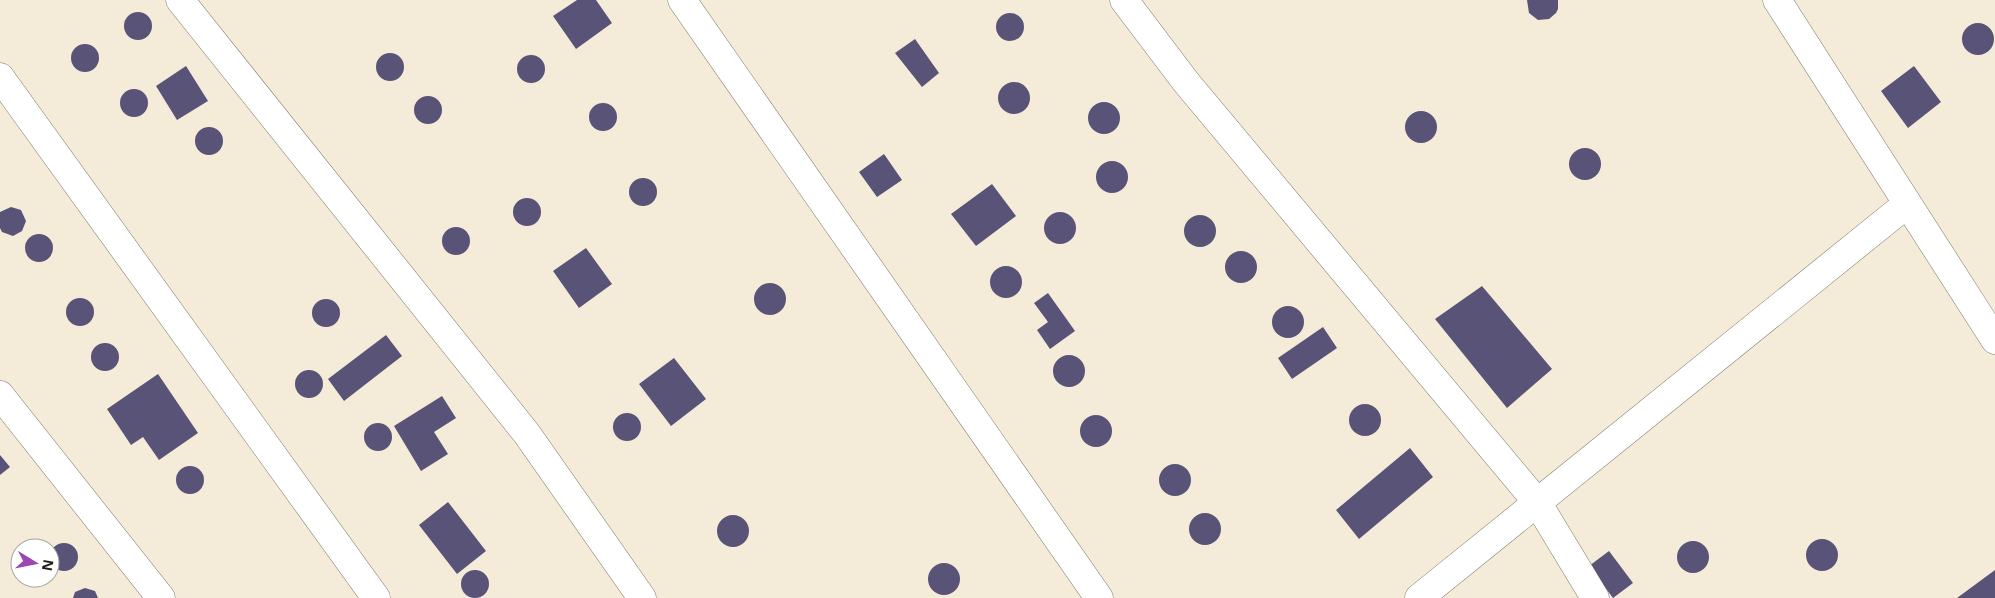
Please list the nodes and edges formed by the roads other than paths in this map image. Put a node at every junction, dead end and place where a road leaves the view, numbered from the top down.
1 (180, 0) edge
2 (682, 0) edge
3 (1124, 0) edge
4 (1777, 0) edge
5 (0, 76) edge
6 (1906, 204) junction
7 (1995, 340) edge
8 (0, 395) edge
9 (1537, 502) junction
10 (160, 598) edge
11 (376, 598) edge
12 (642, 598) edge
13 (1099, 598) edge
14 (1419, 598) edge
15 (1595, 598) edge

1 - 12 street
2 - 13 street
3 - 9 street
4 - 6 street
5 - 11 street
6 - 7 street
6 - 9 street
8 - 10 street
9 - 14 street
9 - 15 street

